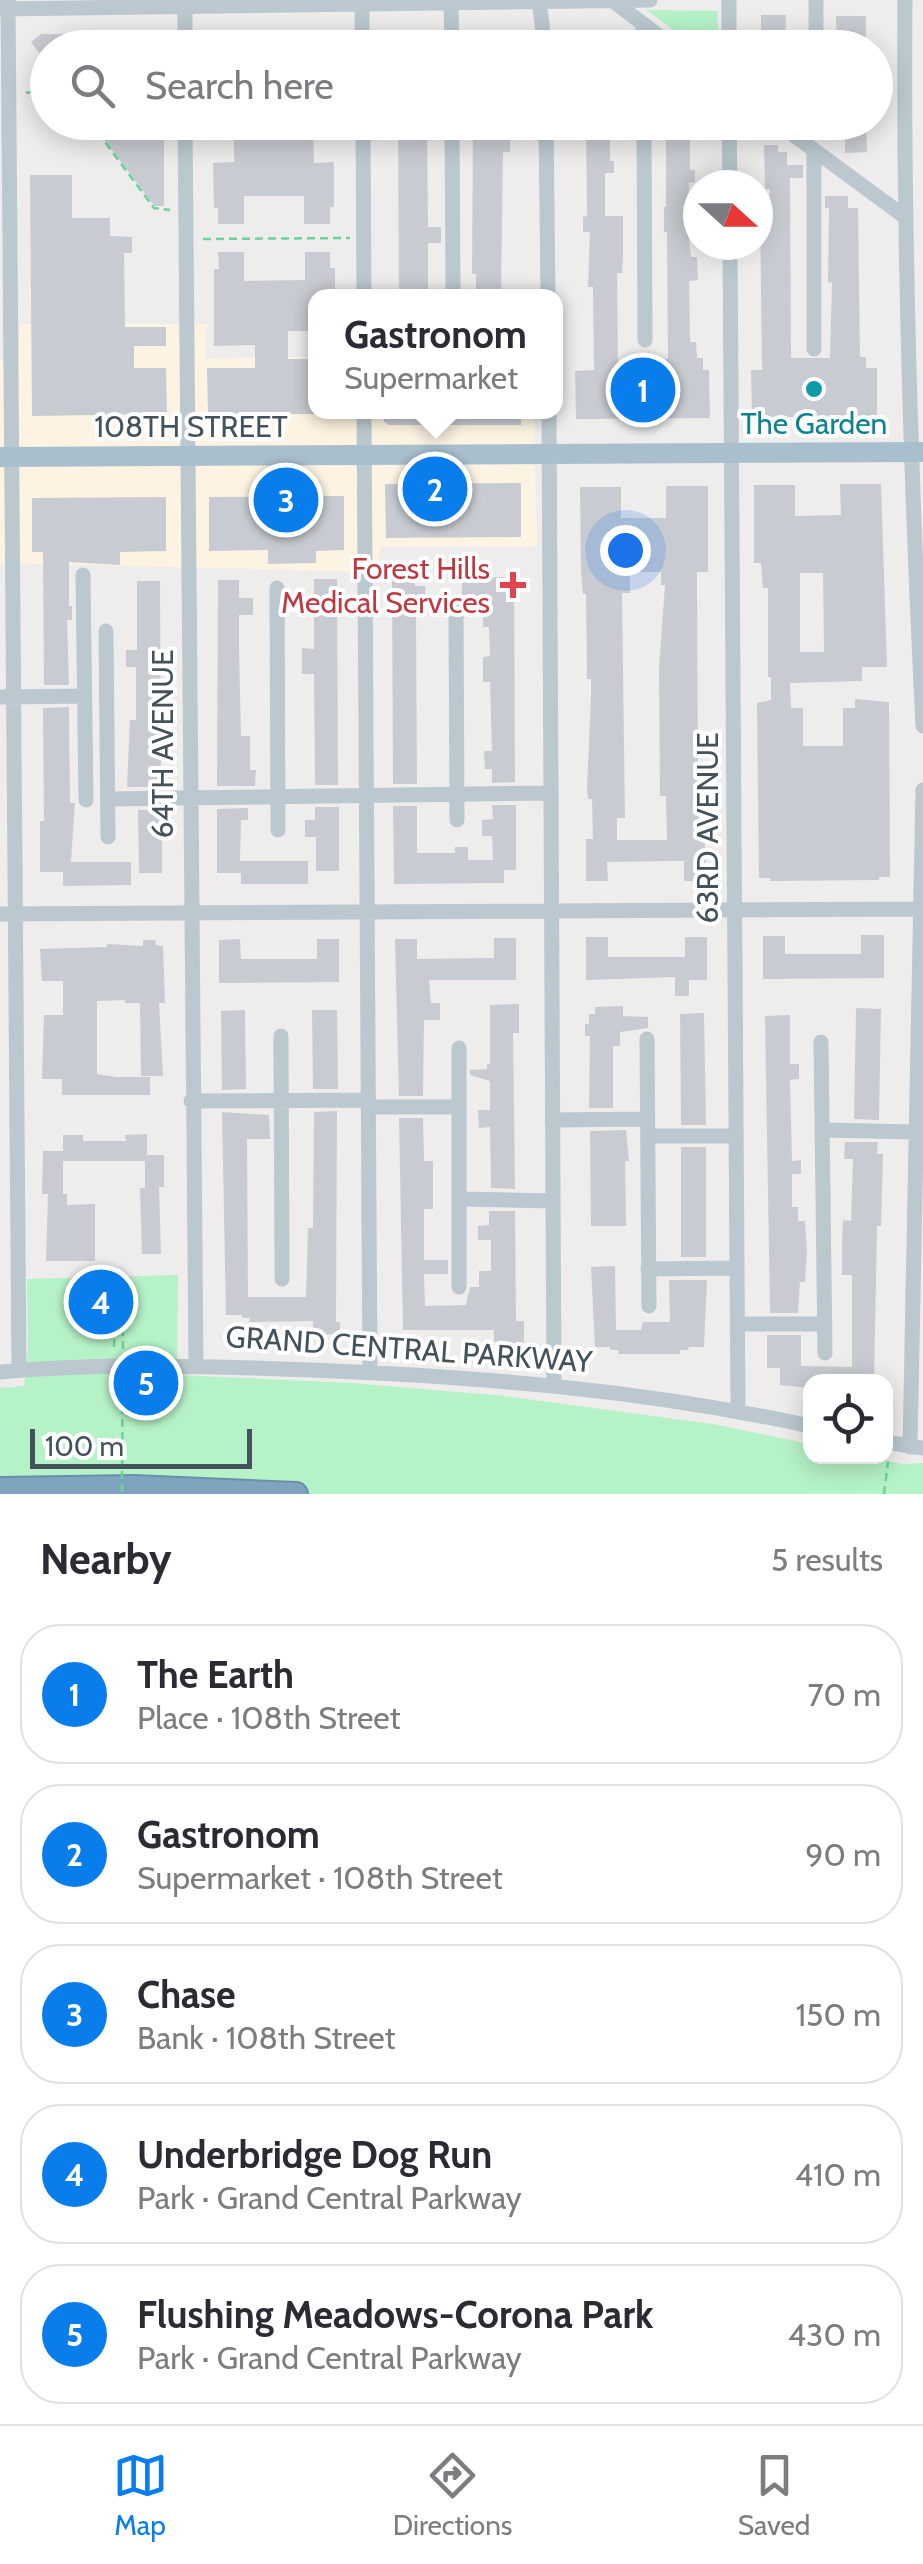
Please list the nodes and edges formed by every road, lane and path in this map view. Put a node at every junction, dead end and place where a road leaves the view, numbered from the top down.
1 (650, 0) edge
2 (729, 0) edge
3 (816, 0) edge
4 (905, 0) edge
5 (539, 1) edge
6 (613, 1) edge
7 (362, 3) edge
8 (445, 3) edge
9 (184, 4) edge
10 (5, 6) edge
11 (644, 24) junction
12 (185, 30) edge
13 (362, 30) edge
14 (449, 30) edge
15 (542, 30) edge
16 (644, 30) edge
17 (652, 30) edge
18 (729, 30) edge
19 (816, 30) edge
20 (923, 89) edge
21 (905, 90) junction
22 (30, 92) edge
23 (26, 93) dead end
24 (103, 140) edge
25 (185, 140) edge
26 (362, 140) edge
27 (452, 140) edge
28 (546, 140) edge
29 (644, 140) edge
30 (730, 140) edge
31 (800, 140) edge
32 (814, 150) junction
33 (730, 170) edge
34 (923, 195) edge
35 (905, 196) junction
36 (172, 210) dead end
37 (905, 217) junction
38 (352, 238) dead end
39 (202, 239) dead end
40 (730, 260) edge
41 (364, 289) edge
42 (453, 289) edge
43 (548, 289) edge
44 (915, 301) edge
45 (644, 340) dead end
46 (814, 349) dead end
47 (364, 419) edge
48 (549, 419) edge
49 (916, 452) edge
50 (732, 453) junction
51 (548, 454) junction
52 (188, 456) junction
53 (364, 456) junction
54 (5, 457) edge
55 (6, 560) edge
56 (84, 574) dead end
57 (277, 588) dead end
58 (456, 606) dead end
59 (106, 631) dead end
60 (85, 696) junction
61 (6, 697) edge
62 (923, 726) edge
63 (923, 790) edge
64 (550, 793) junction
65 (456, 794) junction
66 (367, 795) junction
67 (278, 796) junction
68 (190, 798) junction
69 (108, 799) junction
70 (86, 800) dead end
71 (457, 820) dead end
72 (278, 830) dead end
73 (108, 837) dead end
74 (735, 909) junction
75 (922, 910) edge
76 (551, 911) junction
77 (190, 912) junction
78 (368, 912) junction
79 (7, 914) edge
80 (921, 991) edge
81 (280, 1036) dead end
82 (647, 1039) dead end
83 (822, 1042) dead end
84 (459, 1048) dead end
85 (281, 1100) junction
86 (192, 1101) junction
87 (368, 1103) junction
88 (459, 1107) junction
89 (552, 1120) junction
90 (648, 1127) junction
91 (823, 1130) junction
92 (916, 1132) junction
93 (736, 1136) junction
94 (459, 1198) junction
95 (553, 1202) junction
96 (737, 1268) junction
97 (648, 1269) junction
98 (282, 1279) dead end
99 (459, 1286) dead end
100 (648, 1306) dead end
101 (738, 1324) junction
102 (825, 1324) junction
103 (114, 1347) dead end
104 (825, 1353) dead end
105 (196, 1366) junction
106 (19, 1370) junction
107 (0, 1372) edge
108 (370, 1372) junction
109 (554, 1384) junction
110 (738, 1410) junction
111 (803, 1424) edge
112 (917, 1447) edge
113 (888, 1464) edge
114 (0, 1489) edge
115 (122, 1494) edge
116 (296, 1494) edge
117 (884, 1494) edge

1 - 6 street
2 - 18 street
3 - 19 street
4 - 21 street
5 - 6 street
5 - 8 street
5 - 15 street
6 - 11 street
7 - 8 street
7 - 9 street
7 - 13 street
8 - 14 street
9 - 10 street
9 - 12 street
10 - 54 street
11 - 16 street
11 - 17 street
20 - 21 street
21 - 35 street
22 - 23 path
24 - 36 path
25 - 52 street, 64TH AVENUE
26 - 41 street
27 - 42 street
28 - 43 street
29 - 45 street
30 - 33 street
31 - 32 street
32 - 37 street
32 - 46 street
34 - 35 street
35 - 37 street
37 - 44 street
38 - 39 path
40 - 50 street, 63RD AVENUE
44 - 49 street
47 - 53 street
48 - 51 street
49 - 50 main road, 108TH STREET
49 - 62 street
50 - 51 main road, 108TH STREET
50 - 74 street, 63RD AVENUE
51 - 53 main road, 108TH STREET
51 - 64 street
52 - 53 main road, 108TH STREET
52 - 54 main road, 108TH STREET
52 - 68 street, 64TH AVENUE
53 - 66 street
54 - 55 street
55 - 61 street
56 - 60 street
57 - 67 street
58 - 65 street
59 - 69 street
60 - 61 street
60 - 70 street
61 - 79 street
63 - 75 street
64 - 65 street
64 - 76 street
65 - 66 street
65 - 71 street
66 - 67 street
66 - 78 street
67 - 68 street
67 - 72 street
68 - 69 street
68 - 77 street, 64TH AVENUE
69 - 73 street
74 - 75 street
74 - 76 street
74 - 93 street, 63RD AVENUE
75 - 80 street
76 - 78 street
76 - 89 street
77 - 78 street
77 - 79 street
77 - 86 street, 64TH AVENUE
78 - 87 street
79 - 106 street
80 - 92 street
81 - 85 street
82 - 90 street
83 - 91 street
84 - 88 street
85 - 86 street
85 - 87 street
85 - 98 street
86 - 105 street, 64TH AVENUE
87 - 88 street
87 - 108 street
88 - 94 street
89 - 90 street
89 - 95 street
90 - 93 street
90 - 97 street
91 - 92 street
91 - 102 street
92 - 112 street
93 - 96 street, 63RD AVENUE
94 - 95 street
94 - 99 street
95 - 109 street
96 - 97 street
96 - 101 street, 63RD AVENUE
97 - 100 street
101 - 102 street
101 - 110 street, 63RD AVENUE
102 - 104 street
103 - 115 path, bridge
105 - 106 street, GRAND CENTRAL PARKWAY
105 - 108 street, GRAND CENTRAL PARKWAY
106 - 107 street, GRAND CENTRAL PARKWAY
108 - 109 street, GRAND CENTRAL PARKWAY
109 - 110 street, GRAND CENTRAL PARKWAY
110 - 111 street, GRAND CENTRAL PARKWAY
113 - 117 path
114 - 116 highway

